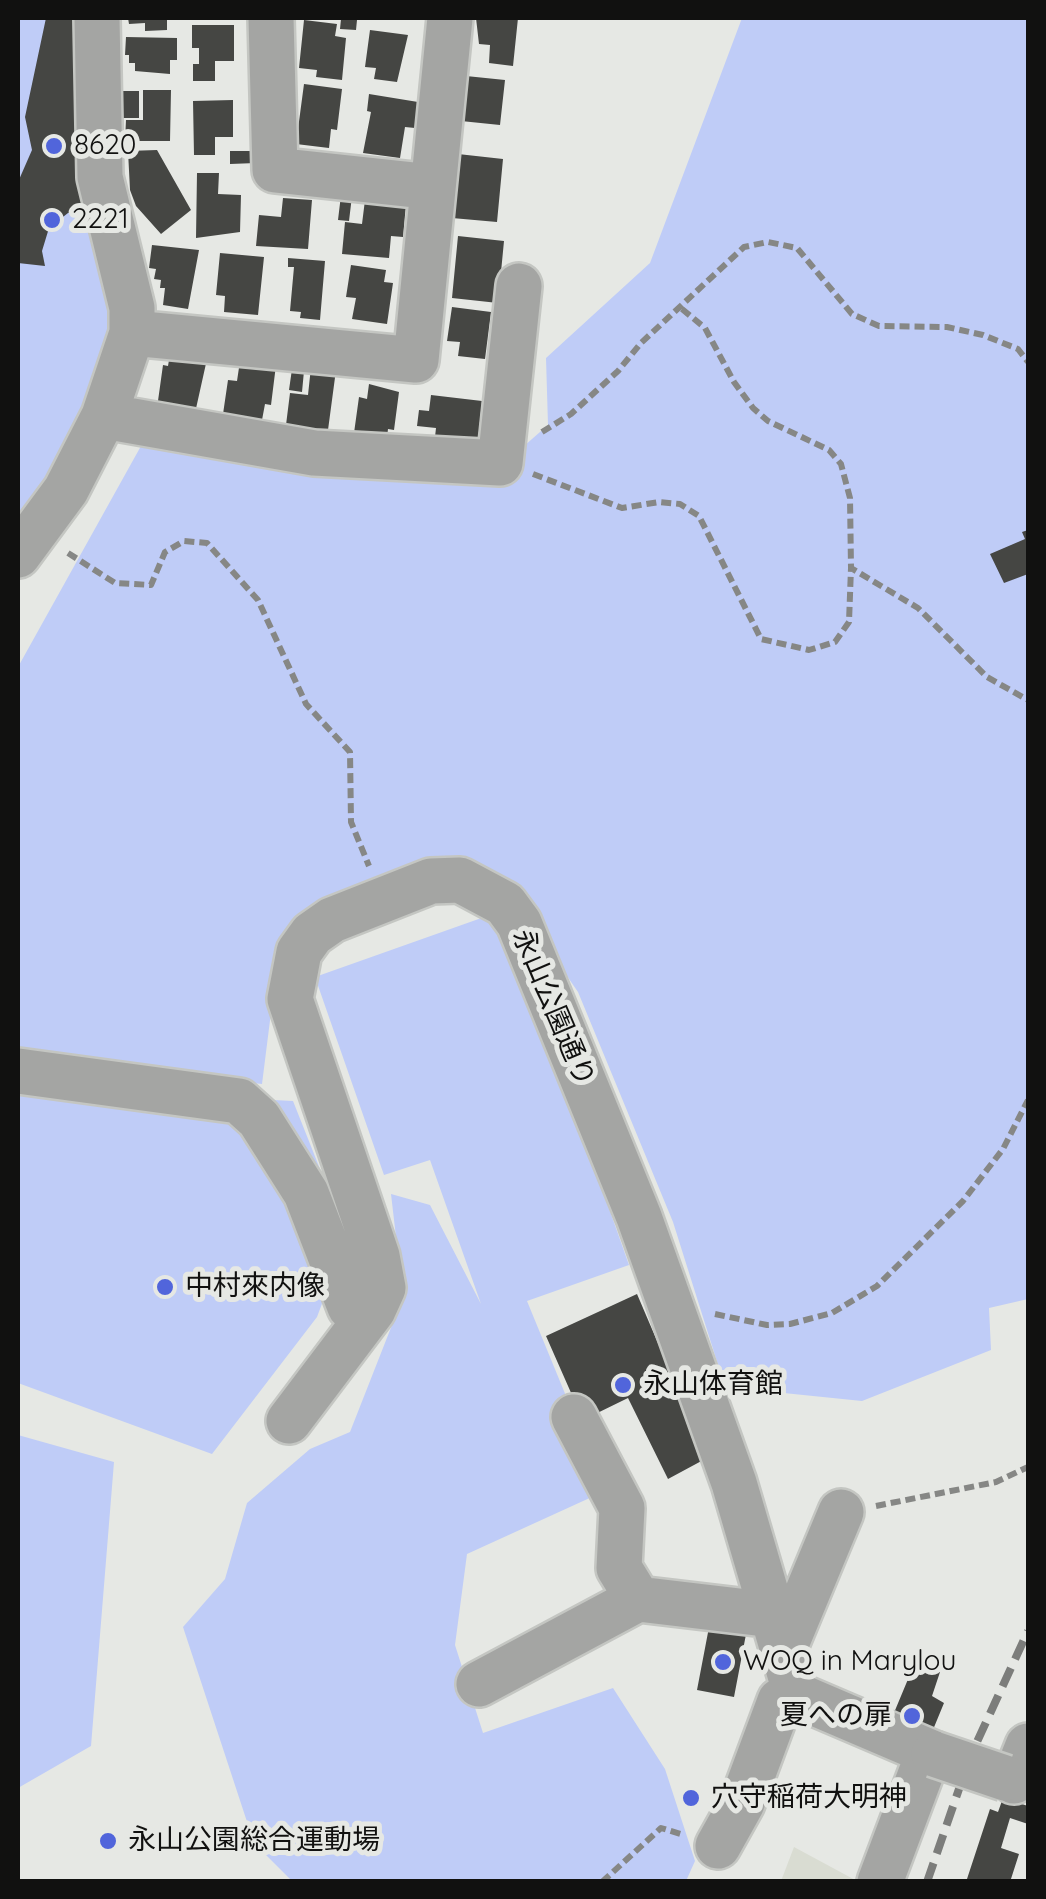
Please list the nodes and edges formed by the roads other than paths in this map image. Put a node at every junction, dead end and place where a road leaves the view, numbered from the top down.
1 (97, 18) edge
2 (271, 18) edge
3 (450, 18) edge
4 (433, 187) junction
5 (519, 286) dead end
6 (132, 333) junction
7 (104, 416) junction
8 (27, 543) edge
9 (18, 1072) edge
10 (373, 1310) junction
11 (574, 1417) dead end
12 (289, 1421) dead end
13 (841, 1512) road end
14 (638, 1599) junction
15 (779, 1632) junction
16 (480, 1684) dead end
17 (796, 1695) junction
18 (932, 1753) junction
19 (1019, 1773) edge
20 (718, 1846) road end
21 (880, 1882) edge

1 - 6 street
2 - 4 street
3 - 4 street
4 - 6 street
5 - 7 street
6 - 7 street
7 - 8 street
9 - 10 street
10 - 12 street
10 - 15 street, 永山公園通り
11 - 14 street
13 - 15 street
14 - 15 street
14 - 16 street
15 - 17 street, 永山公園通り
17 - 18 street
17 - 20 street
18 - 19 street, bridge
18 - 21 street

